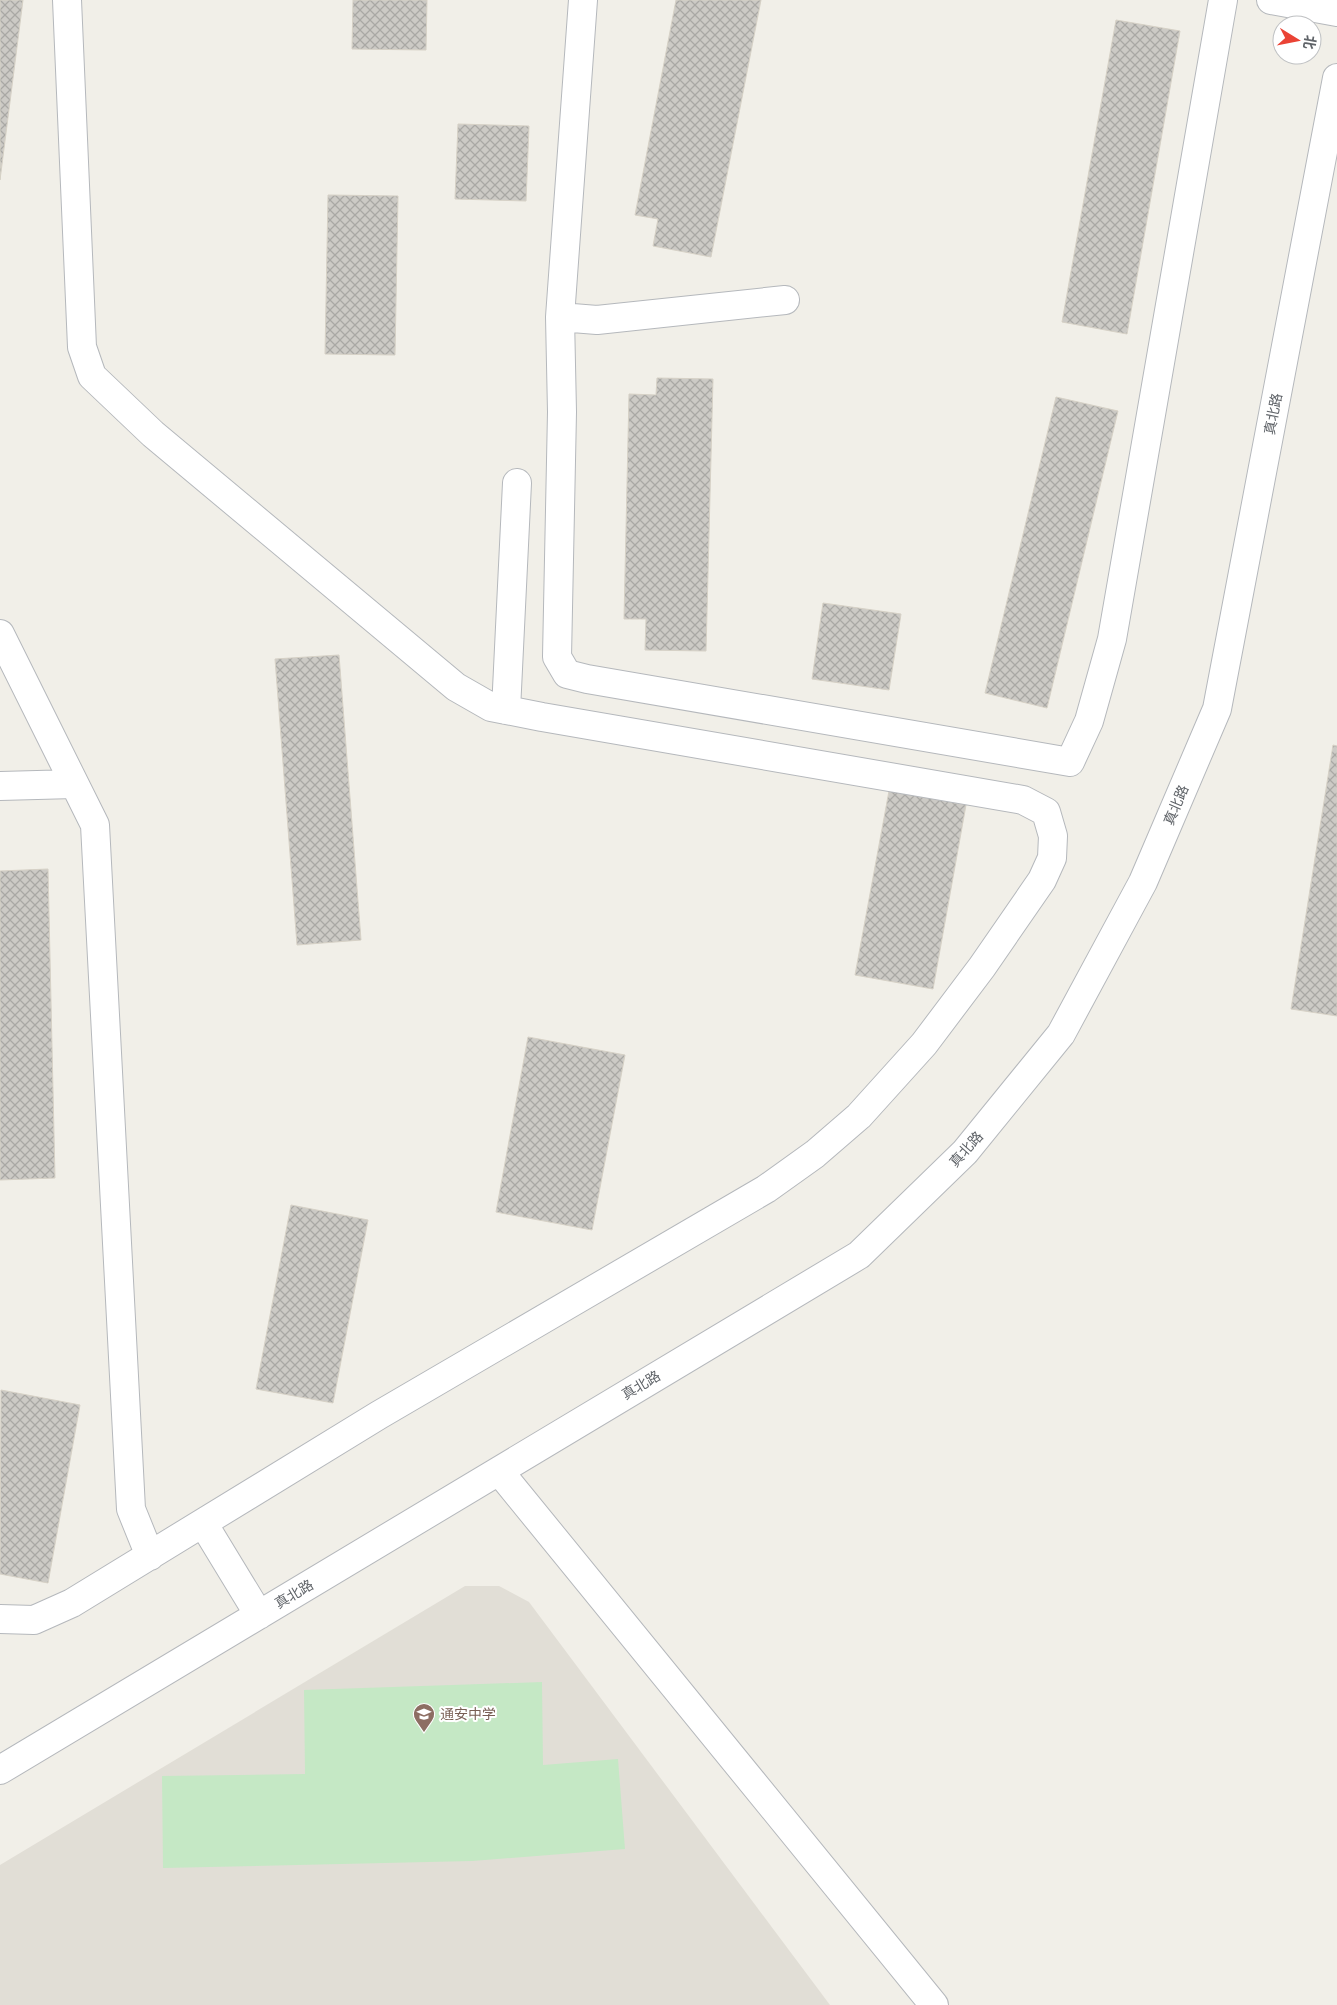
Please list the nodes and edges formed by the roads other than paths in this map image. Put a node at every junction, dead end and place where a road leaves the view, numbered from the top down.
1 (67, 0) edge
2 (583, 0) edge
3 (1223, 0) edge
4 (1271, 0) edge
5 (1337, 12) edge
6 (1337, 78) edge
7 (785, 300) dead end
8 (560, 317) junction
9 (517, 483) dead end
10 (0, 634) edge
11 (506, 710) junction
12 (74, 784) junction
13 (0, 786) edge
14 (499, 1471) junction
15 (203, 1523) junction
16 (150, 1556) junction
17 (260, 1615) junction
18 (0, 1619) edge
19 (0, 1770) edge
20 (934, 2005) edge

1 - 11 street
2 - 8 street
3 - 8 street
4 - 5 street
6 - 14 street, 真北路
7 - 8 street
9 - 11 street
10 - 12 street
11 - 15 street
12 - 13 street
12 - 16 street
14 - 17 street, 真北路
14 - 20 street
15 - 16 street
15 - 17 street
16 - 18 street
17 - 19 street, 真北路

